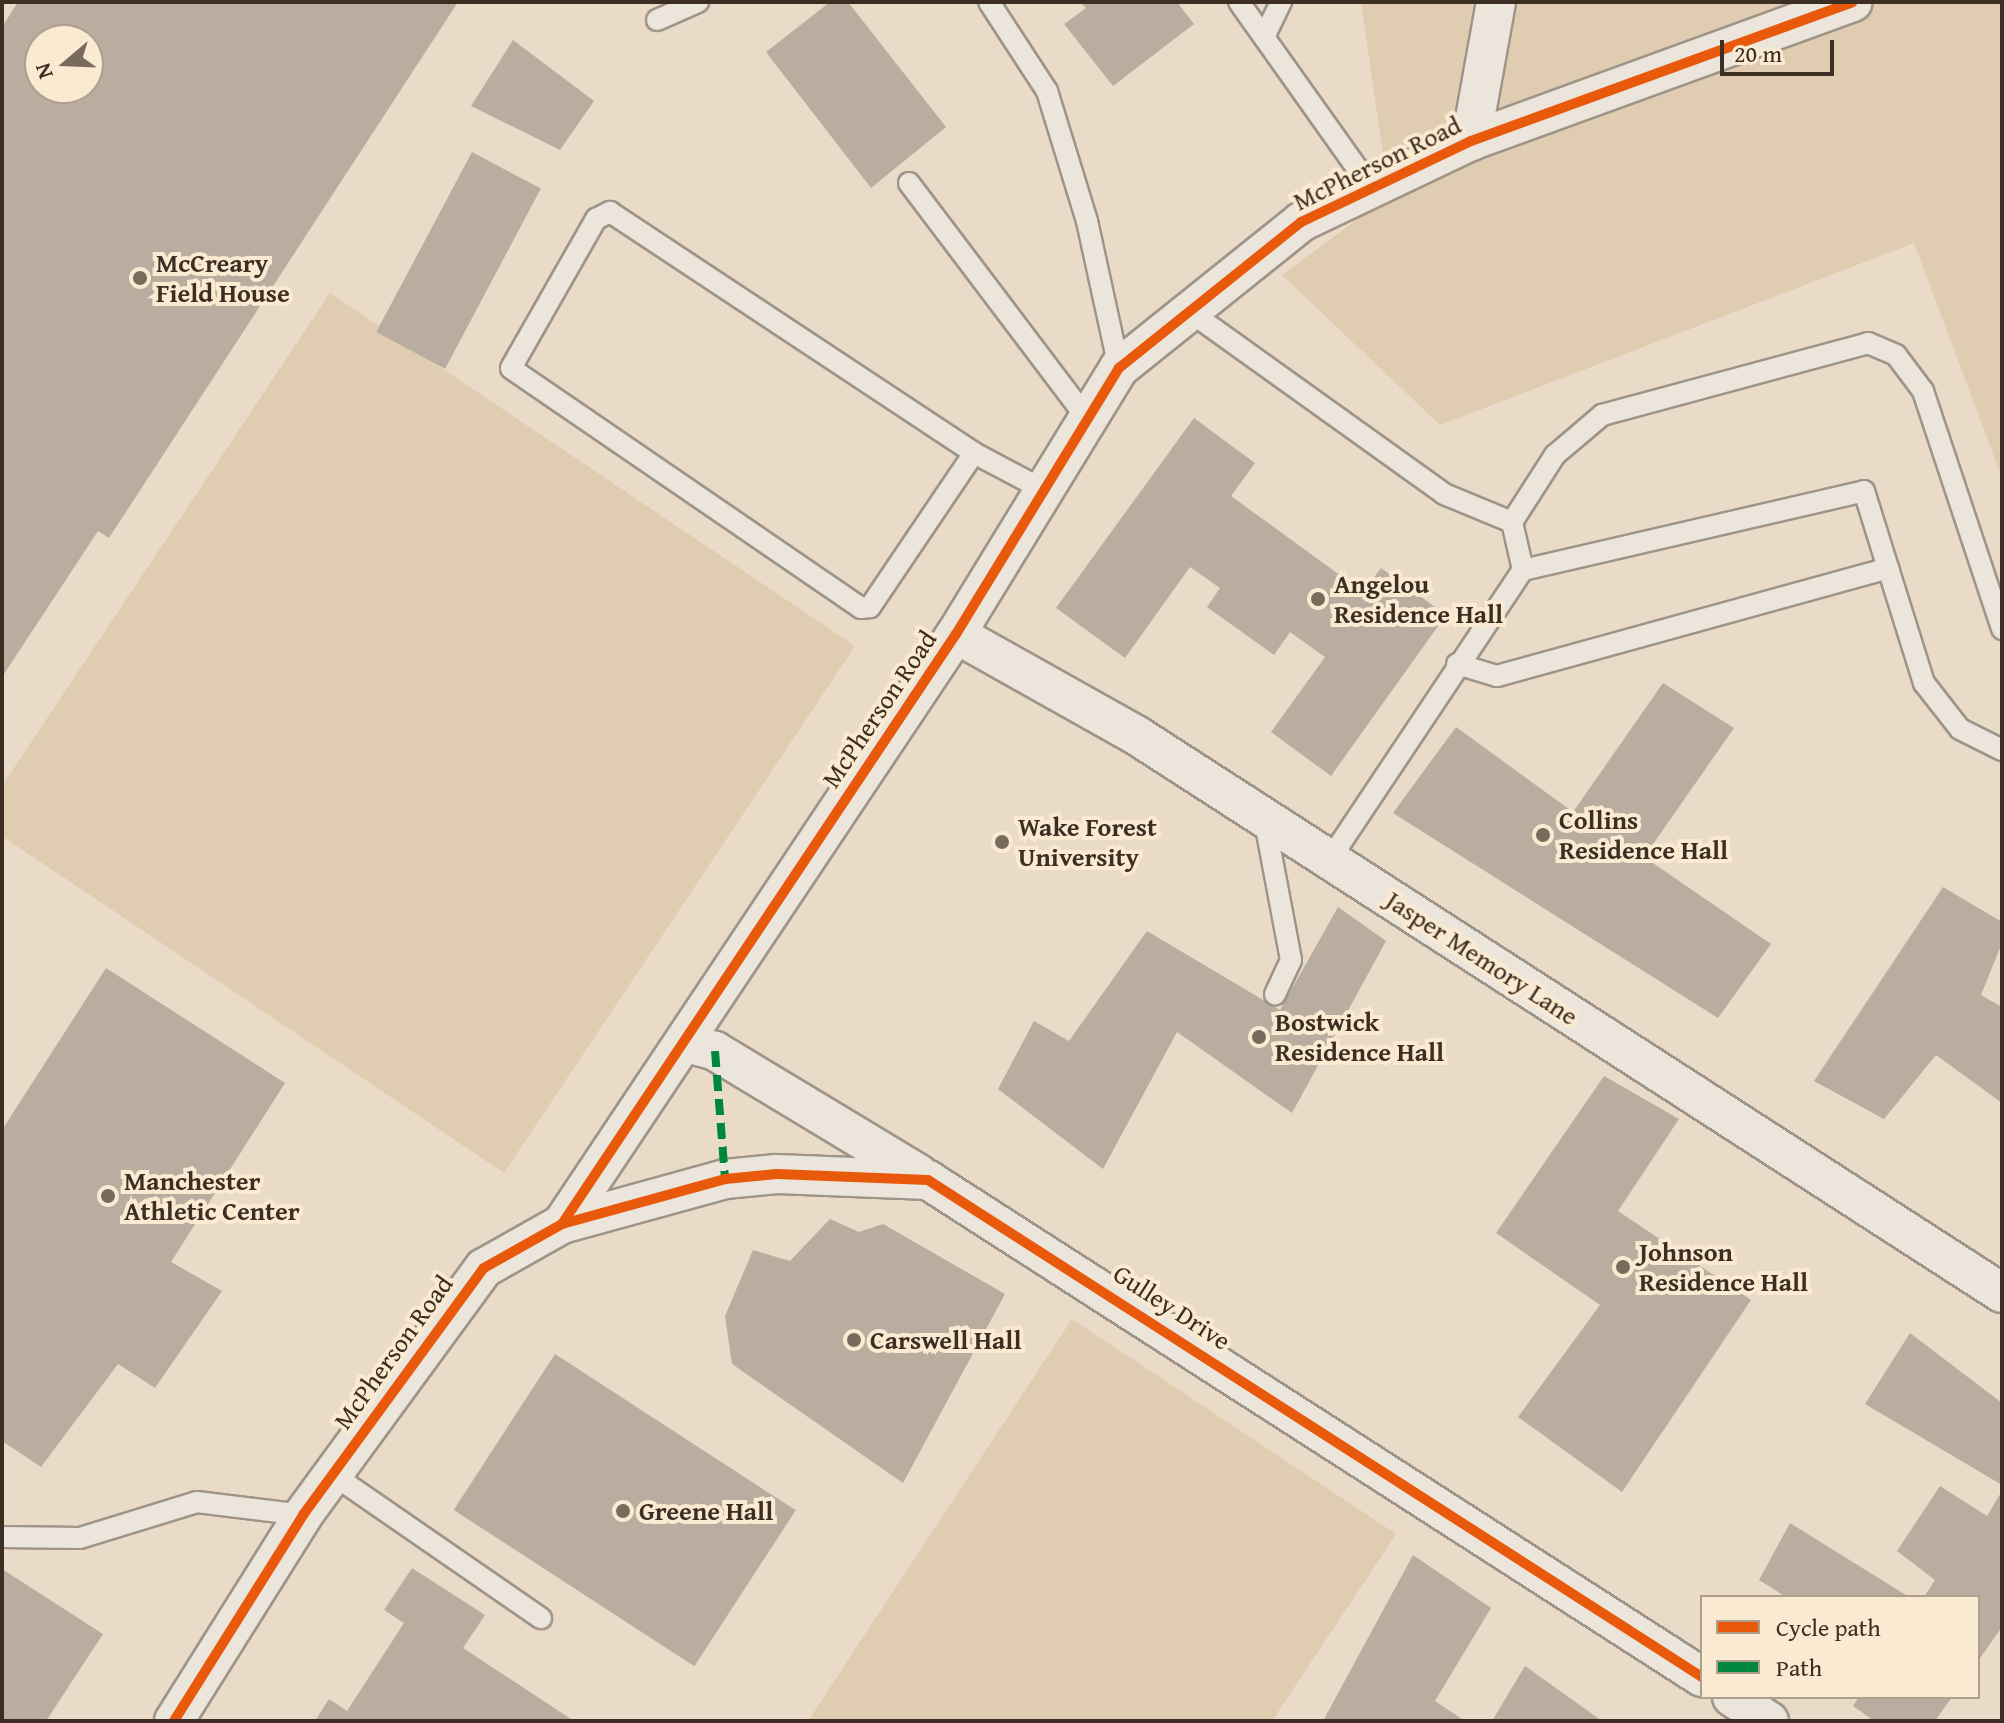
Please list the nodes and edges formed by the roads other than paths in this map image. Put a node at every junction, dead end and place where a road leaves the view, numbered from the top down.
1 (698, 2) edge
2 (989, 2) edge
3 (1239, 2) edge
4 (1281, 2) edge
5 (1496, 2) edge
6 (1852, 2) edge
7 (657, 20) dead end
8 (1264, 37) junction
9 (1471, 141) junction
10 (909, 183) dead end
11 (1371, 188) junction
12 (1186, 309) junction
13 (1119, 368) junction
14 (1087, 418) junction
15 (974, 453) junction
16 (1040, 488) junction
17 (1512, 522) junction
18 (1888, 568) junction
19 (1523, 570) junction
20 (2002, 629) edge
21 (956, 634) junction
22 (1457, 664) junction
23 (2002, 750) edge
24 (1264, 817) junction
25 (1330, 859) junction
26 (1275, 994) dead end
27 (686, 1043) junction
28 (928, 1180) junction
29 (562, 1224) junction
30 (2002, 1293) edge
31 (332, 1474) junction
32 (303, 1515) junction
33 (2, 1537) edge
34 (541, 1618) dead end
35 (1700, 1676) edge
36 (1735, 1699) edge
37 (174, 1721) edge
38 (1769, 1721) edge

1 - 7 lane
2 - 13 lane
3 - 8 lane
4 - 8 lane
5 - 9 street
6 - 9 street, McPherson Road
8 - 11 lane
9 - 11 street, McPherson Road
10 - 14 lane
11 - 12 street, McPherson Road
12 - 13 street, McPherson Road
12 - 17 lane
13 - 14 street, McPherson Road
14 - 16 street, McPherson Road
15 - 15 lane
15 - 16 lane
16 - 21 street, McPherson Road
17 - 19 lane
17 - 20 lane
18 - 19 lane
18 - 22 lane
18 - 23 lane
19 - 22 lane
21 - 24 street, Jasper Memory Lane
21 - 27 street, McPherson Road
22 - 25 lane
24 - 25 street, Jasper Memory Lane
24 - 26 lane
25 - 30 street, Jasper Memory Lane
27 - 28 street, Gulley Drive
27 - 29 street, McPherson Road
28 - 29 street, Gulley Drive
28 - 35 street, Gulley Drive
29 - 31 street, McPherson Road
31 - 32 street, McPherson Road
31 - 34 lane
32 - 33 lane
32 - 37 street, McPherson Road
36 - 38 street

